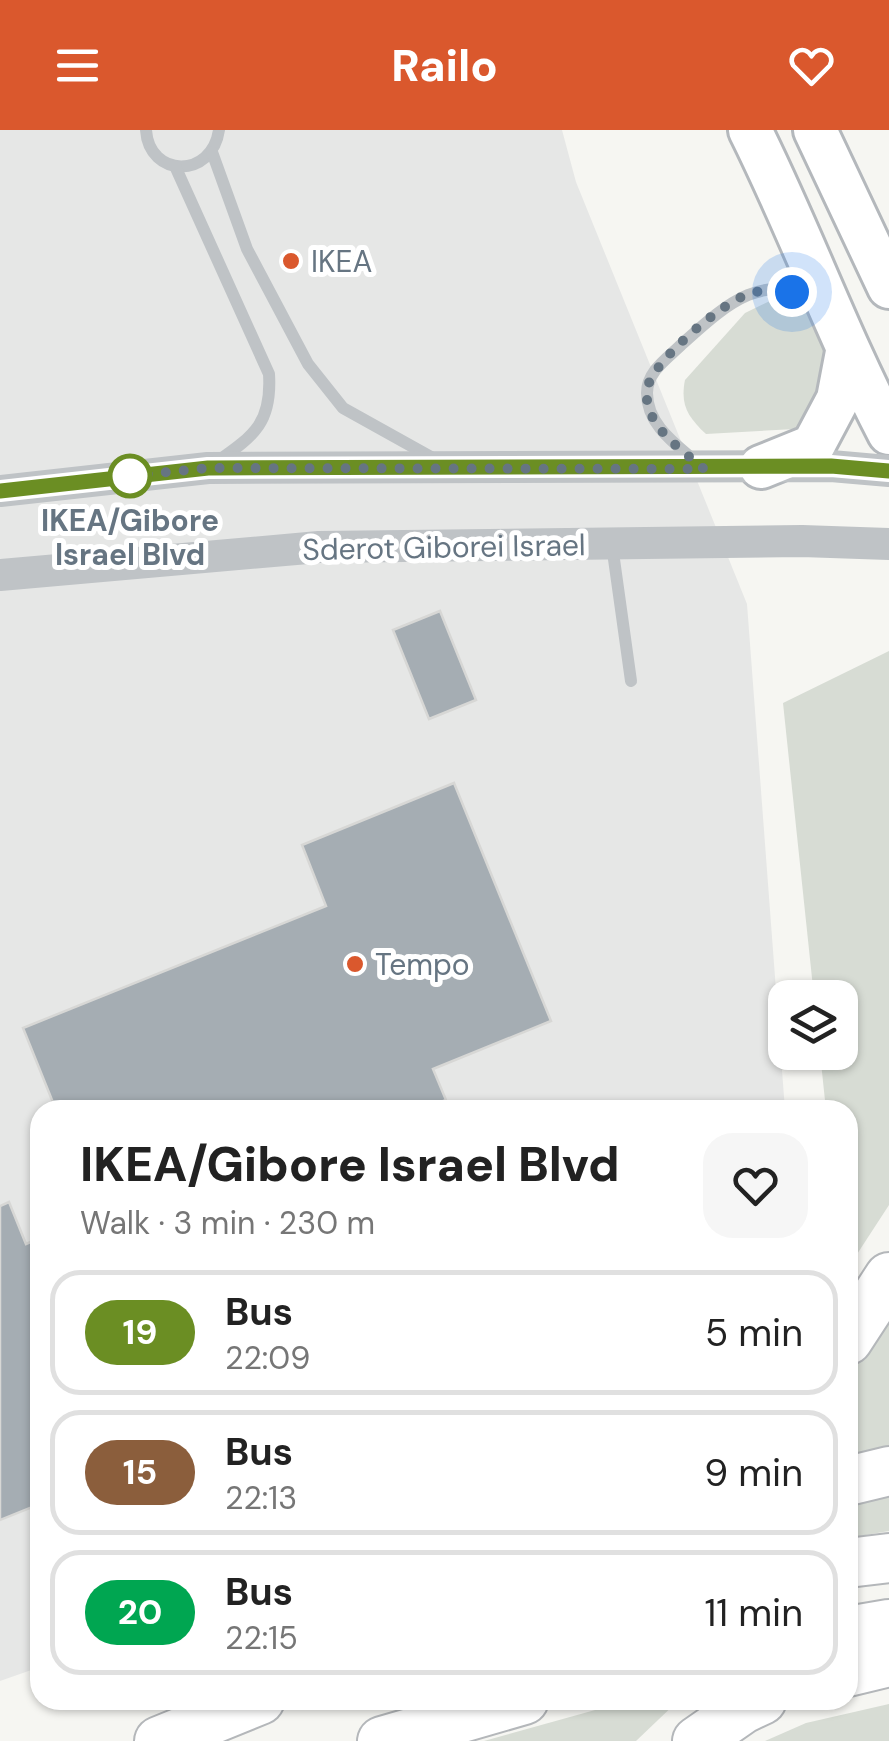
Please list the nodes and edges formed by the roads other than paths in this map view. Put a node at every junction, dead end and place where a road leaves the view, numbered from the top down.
1 (146, 130) edge
2 (219, 130) edge
3 (750, 130) edge
4 (815, 130) edge
5 (212, 152) junction
6 (175, 166) junction
7 (889, 287) edge
8 (842, 340) junction
9 (889, 433) edge
10 (446, 466) junction
11 (761, 467) junction
12 (208, 468) junction
13 (704, 469) junction
14 (889, 471) edge
15 (0, 491) edge
16 (612, 544) junction
17 (889, 544) edge
18 (0, 575) edge
19 (631, 681) dead end
20 (889, 1278) edge
21 (858, 1325) edge
22 (889, 1472) edge
23 (858, 1480) edge
24 (889, 1558) edge
25 (858, 1563) edge
26 (889, 1624) edge
27 (858, 1629) edge
28 (889, 1662) edge
29 (858, 1670) edge
30 (221, 1710) edge
31 (235, 1710) edge
32 (489, 1710) edge
33 (740, 1710) edge
34 (156, 1741) edge
35 (382, 1741) edge
36 (697, 1741) edge

1 - 6 lane
2 - 5 lane
3 - 8 main road
4 - 7 main road
5 - 6 lane
5 - 10 lane
6 - 12 lane
8 - 9 main road
8 - 11 main road
8 - 13 lane
10 - 12 street
10 - 13 street
11 - 13 street
11 - 14 street
12 - 15 street
16 - 17 street, Sderot Giborei Israel
16 - 18 street, Sderot Giborei Israel
16 - 19 lane
20 - 21 highway
22 - 23 highway
24 - 25 highway
26 - 27 highway
28 - 29 highway
30 - 34 highway
31 - 34 highway
32 - 35 highway
33 - 36 highway

